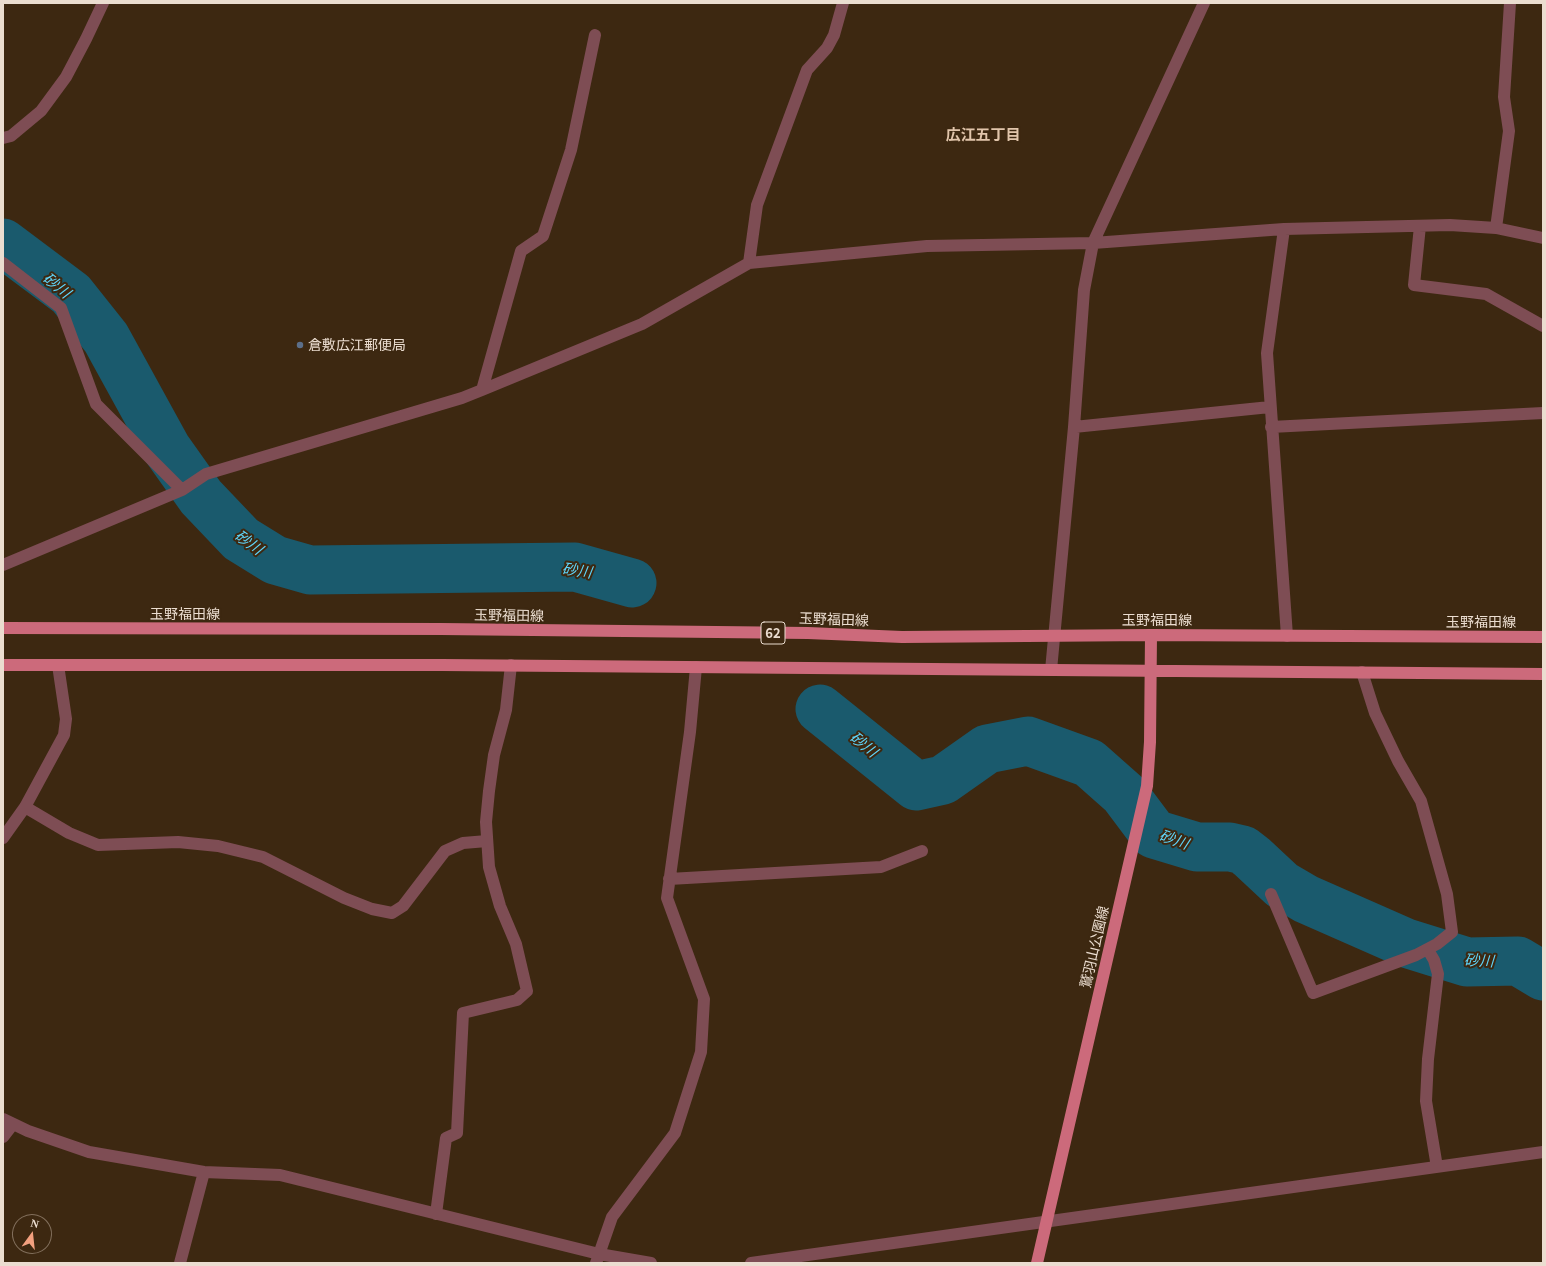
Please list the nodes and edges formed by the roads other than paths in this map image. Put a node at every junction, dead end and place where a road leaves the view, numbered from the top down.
1 (103, 3) edge
2 (843, 3) edge
3 (1204, 3) edge
4 (1510, 3) edge
5 (595, 35) dead end
6 (3, 138) edge
7 (1420, 226) junction
8 (1496, 228) junction
9 (1284, 229) junction
10 (1543, 238) edge
11 (1093, 243) junction
12 (749, 263) junction
13 (3, 264) edge
14 (1543, 326) edge
15 (482, 390) junction
16 (1270, 407) junction
17 (1543, 413) edge
18 (1074, 427) junction
19 (1271, 427) junction
20 (182, 490) junction
21 (3, 565) edge
22 (3, 628) edge
23 (1054, 635) junction
24 (1151, 635) junction
25 (1287, 636) junction
26 (1543, 637) edge
27 (3, 665) edge
28 (58, 665) junction
29 (510, 665) junction
30 (696, 667) junction
31 (1051, 670) junction
32 (1151, 671) junction
33 (1362, 672) junction
34 (1543, 674) edge
35 (25, 807) junction
36 (3, 838) edge
37 (487, 841) junction
38 (922, 851) dead end
39 (669, 879) junction
40 (1271, 894) dead end
41 (1433, 951) junction
42 (8, 1121) edge
43 (3, 1137) edge
44 (1543, 1152) edge
45 (1437, 1167) junction
46 (204, 1172) junction
47 (436, 1214) junction
48 (1046, 1221) junction
49 (597, 1259) edge
50 (180, 1263) edge
51 (651, 1263) edge
52 (750, 1263) edge
53 (1036, 1263) edge

1 - 6 street
2 - 12 street
3 - 11 street
4 - 8 street
5 - 15 street
7 - 8 street
7 - 9 street
7 - 14 street
8 - 10 street
9 - 11 street
9 - 16 street
11 - 12 street
11 - 18 street
12 - 15 street
13 - 20 street
15 - 20 street
16 - 18 street
16 - 19 street
17 - 19 street
18 - 23 street
19 - 25 street
20 - 21 street
22 - 23 main road, 玉野福田線 / 62
23 - 24 main road, 玉野福田線 / 62
23 - 31 street
24 - 25 main road, 玉野福田線 / 62
24 - 32 main road, 鷲羽山公園線
25 - 26 main road, 玉野福田線 / 62
27 - 28 main road
28 - 29 main road
28 - 35 street
29 - 30 main road
29 - 37 street
30 - 31 main road
30 - 39 street
31 - 32 main road
32 - 33 main road
32 - 48 main road, 鷲羽山公園線
33 - 34 main road
33 - 41 street
35 - 36 street
35 - 37 street
37 - 47 street
38 - 39 street
39 - 49 street
40 - 41 street
41 - 45 street
42 - 43 street
42 - 46 street
44 - 45 street
45 - 48 street
46 - 47 street
46 - 50 street
47 - 49 street
48 - 52 street
48 - 53 main road, 鷲羽山公園線
49 - 51 street

